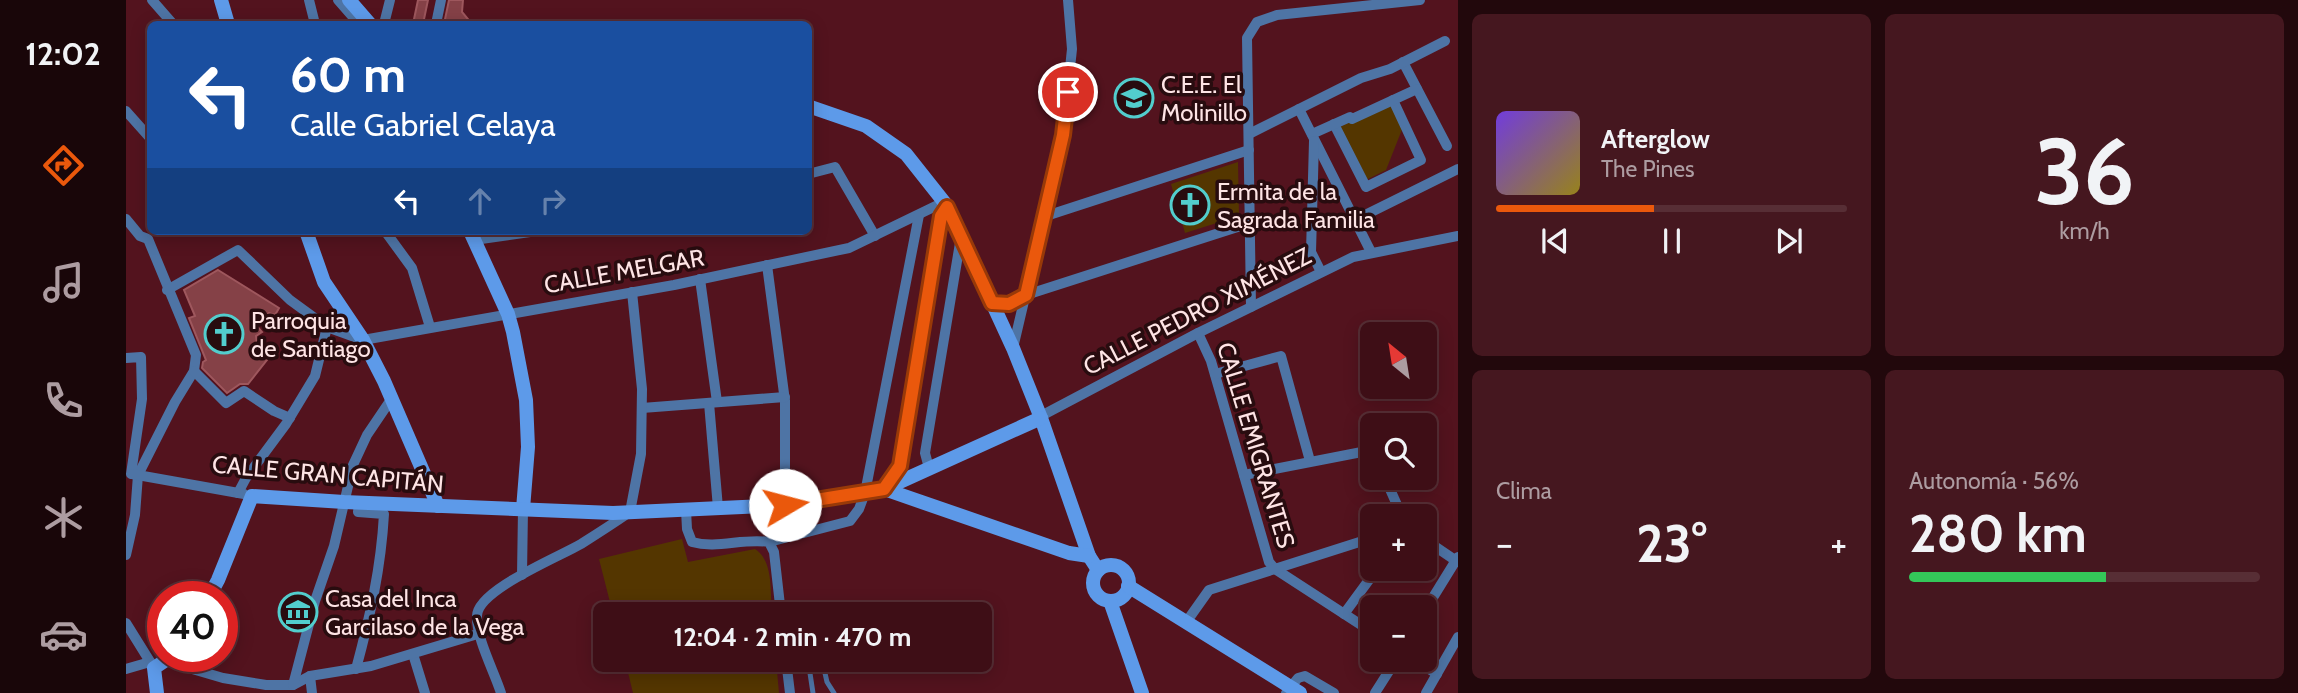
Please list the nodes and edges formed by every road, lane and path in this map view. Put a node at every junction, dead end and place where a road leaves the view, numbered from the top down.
1 (152, 0) edge
2 (221, 0) edge
3 (309, 0) edge
4 (338, 0) edge
5 (349, 0) edge
6 (390, 0) edge
7 (441, 0) edge
8 (1068, 0) edge
9 (1420, 0) edge
10 (170, 21) edge
11 (227, 21) edge
12 (314, 21) edge
13 (356, 21) edge
14 (367, 21) edge
15 (385, 21) edge
16 (437, 21) edge
17 (1445, 41) dead end
18 (1403, 62) junction
19 (1417, 89) junction
20 (1393, 100) junction
21 (812, 107) edge
22 (1299, 109) junction
23 (126, 111) edge
24 (1334, 124) junction
25 (1249, 134) junction
26 (147, 135) edge
27 (1313, 136) junction
28 (1447, 146) dead end
29 (1249, 150) junction
30 (1458, 169) edge
31 (812, 173) edge
32 (946, 204) junction
33 (919, 215) junction
34 (1045, 216) junction
35 (126, 219) edge
36 (1355, 220) junction
37 (1250, 223) junction
38 (149, 235) edge
39 (307, 235) edge
40 (388, 235) edge
41 (472, 235) edge
42 (875, 236) junction
43 (1458, 236) edge
44 (961, 237) junction
45 (1371, 252) junction
46 (767, 265) junction
47 (1321, 272) junction
48 (700, 279) junction
49 (167, 290) junction
50 (632, 292) junction
51 (1026, 295) junction
52 (992, 303) junction
53 (1251, 307) junction
54 (508, 314) junction
55 (327, 327) junction
56 (430, 327) junction
57 (1198, 333) junction
58 (363, 340) junction
59 (1013, 348) junction
60 (126, 358) edge
61 (194, 371) junction
62 (1215, 374) junction
63 (785, 397) junction
64 (392, 398) junction
65 (713, 403) junction
66 (642, 408) junction
67 (1041, 417) junction
68 (290, 418) junction
69 (1360, 451) edge
70 (1310, 461) junction
71 (929, 468) junction
72 (132, 474) edge
73 (1244, 475) junction
74 (884, 489) junction
75 (865, 493) junction
76 (245, 495) junction
77 (351, 502) junction
78 (785, 505) junction
79 (438, 506) junction
80 (718, 508) junction
81 (523, 509) junction
82 (686, 510) junction
83 (631, 512) junction
84 (769, 542) junction
85 (1360, 542) edge
86 (1437, 547) edge
87 (126, 555) edge
88 (1089, 556) junction
89 (1457, 560) edge
90 (1275, 569) junction
91 (1098, 570) junction
92 (522, 575) junction
93 (217, 581) edge
94 (1368, 581) edge
95 (1128, 586) junction
96 (1435, 595) edge
97 (1110, 601) junction
98 (780, 602) edge
99 (1344, 614) junction
100 (1187, 621) junction
101 (126, 623) edge
102 (1360, 624) edge
103 (481, 633) junction
104 (1458, 638) edge
105 (147, 647) edge
106 (413, 654) junction
107 (147, 665) edge
108 (126, 669) edge
109 (356, 669) junction
110 (159, 672) edge
111 (199, 672) edge
112 (787, 672) edge
113 (810, 672) edge
114 (825, 672) edge
115 (1389, 672) edge
116 (1434, 672) edge
117 (1437, 674) junction
118 (310, 676) junction
119 (293, 685) junction
120 (253, 688) edge
121 (1292, 691) edge
122 (157, 693) edge
123 (312, 693) edge
124 (425, 693) edge
125 (501, 693) edge
126 (790, 693) edge
127 (813, 693) edge
128 (834, 693) edge
129 (1142, 693) edge
130 (1334, 693) edge
131 (1376, 693) edge
132 (1426, 693) edge

1 - 10 street
2 - 11 street
3 - 12 street
4 - 13 street
5 - 14 street
6 - 15 street
7 - 16 street
8 - 34 street
9 - 25 street
17 - 18 street
18 - 19 street
18 - 22 street
19 - 20 street
19 - 28 street
20 - 24 street
20 - 24 street
21 - 32 street
22 - 25 street
22 - 27 street
23 - 26 street
24 - 27 street
25 - 29 street
27 - 36 street
27 - 47 street
29 - 34 street
29 - 37 street
30 - 36 street
31 - 42 street
32 - 33 street, CALLE MELGAR
32 - 44 street
32 - 74 street
33 - 42 street, CALLE MELGAR
33 - 75 street
34 - 51 street
35 - 38 street
36 - 45 street
37 - 51 street
37 - 53 street
38 - 49 street
39 - 58 street
40 - 56 street
41 - 54 street
42 - 46 street, CALLE MELGAR
43 - 45 street, CALLE PEDRO XIMÉNEZ
44 - 52 street
44 - 71 street
45 - 47 street, CALLE PEDRO XIMÉNEZ
46 - 48 street, CALLE MELGAR
46 - 63 street
47 - 53 street, CALLE PEDRO XIMÉNEZ
48 - 50 street, CALLE MELGAR
48 - 65 street
49 - 55 street
49 - 61 street
50 - 54 street, CALLE MELGAR
50 - 66 street
51 - 52 street
51 - 59 street
52 - 59 street
53 - 57 street, CALLE PEDRO XIMÉNEZ
54 - 56 street, CALLE MELGAR
54 - 81 street
55 - 58 street
55 - 68 street
56 - 58 street, CALLE MELGAR
57 - 62 street, CALLE EMIGRANTES
57 - 67 street, CALLE PEDRO XIMÉNEZ
58 - 64 street
59 - 67 street
60 - 72 street
61 - 68 street
61 - 72 street
62 - 70 street
62 - 73 street, CALLE EMIGRANTES
63 - 65 street
63 - 78 street
64 - 77 street
64 - 79 street
65 - 66 street
65 - 80 street
66 - 83 street
67 - 71 street, CALLE GRAN CAPITÁN
67 - 88 street
68 - 76 street
69 - 70 street
70 - 73 street
71 - 74 street, CALLE GRAN CAPITÁN
72 - 76 street, CALLE GRAN CAPITÁN
72 - 87 street
73 - 90 street, CALLE EMIGRANTES
74 - 75 street, CALLE GRAN CAPITÁN
74 - 88 street
75 - 78 street, CALLE GRAN CAPITÁN
75 - 84 street
76 - 77 street, CALLE GRAN CAPITÁN
76 - 93 street
77 - 79 street, CALLE GRAN CAPITÁN
77 - 109 street
77 - 119 street
78 - 80 street, CALLE GRAN CAPITÁN
79 - 81 street, CALLE GRAN CAPITÁN
80 - 82 street, CALLE GRAN CAPITÁN
81 - 83 street, CALLE GRAN CAPITÁN
81 - 92 street
82 - 83 street, CALLE GRAN CAPITÁN
82 - 84 street
83 - 92 street
84 - 98 street
85 - 90 street
86 - 89 street
88 - 91 street
89 - 96 street
90 - 99 street
90 - 100 street
91 - 95 street
91 - 97 street
92 - 103 street
94 - 99 street
95 - 97 street
95 - 100 street
97 - 129 street
99 - 102 street
100 - 121 street
101 - 105 street
103 - 106 street
103 - 125 street
104 - 117 street
106 - 109 street
106 - 124 street
107 - 108 street
109 - 118 street
110 - 122 street
111 - 120 street
112 - 126 street
113 - 127 lane
114 - 128 lane
115 - 131 street
116 - 117 street
117 - 132 street
118 - 119 street
118 - 123 street
119 - 120 street
121 - 130 street

